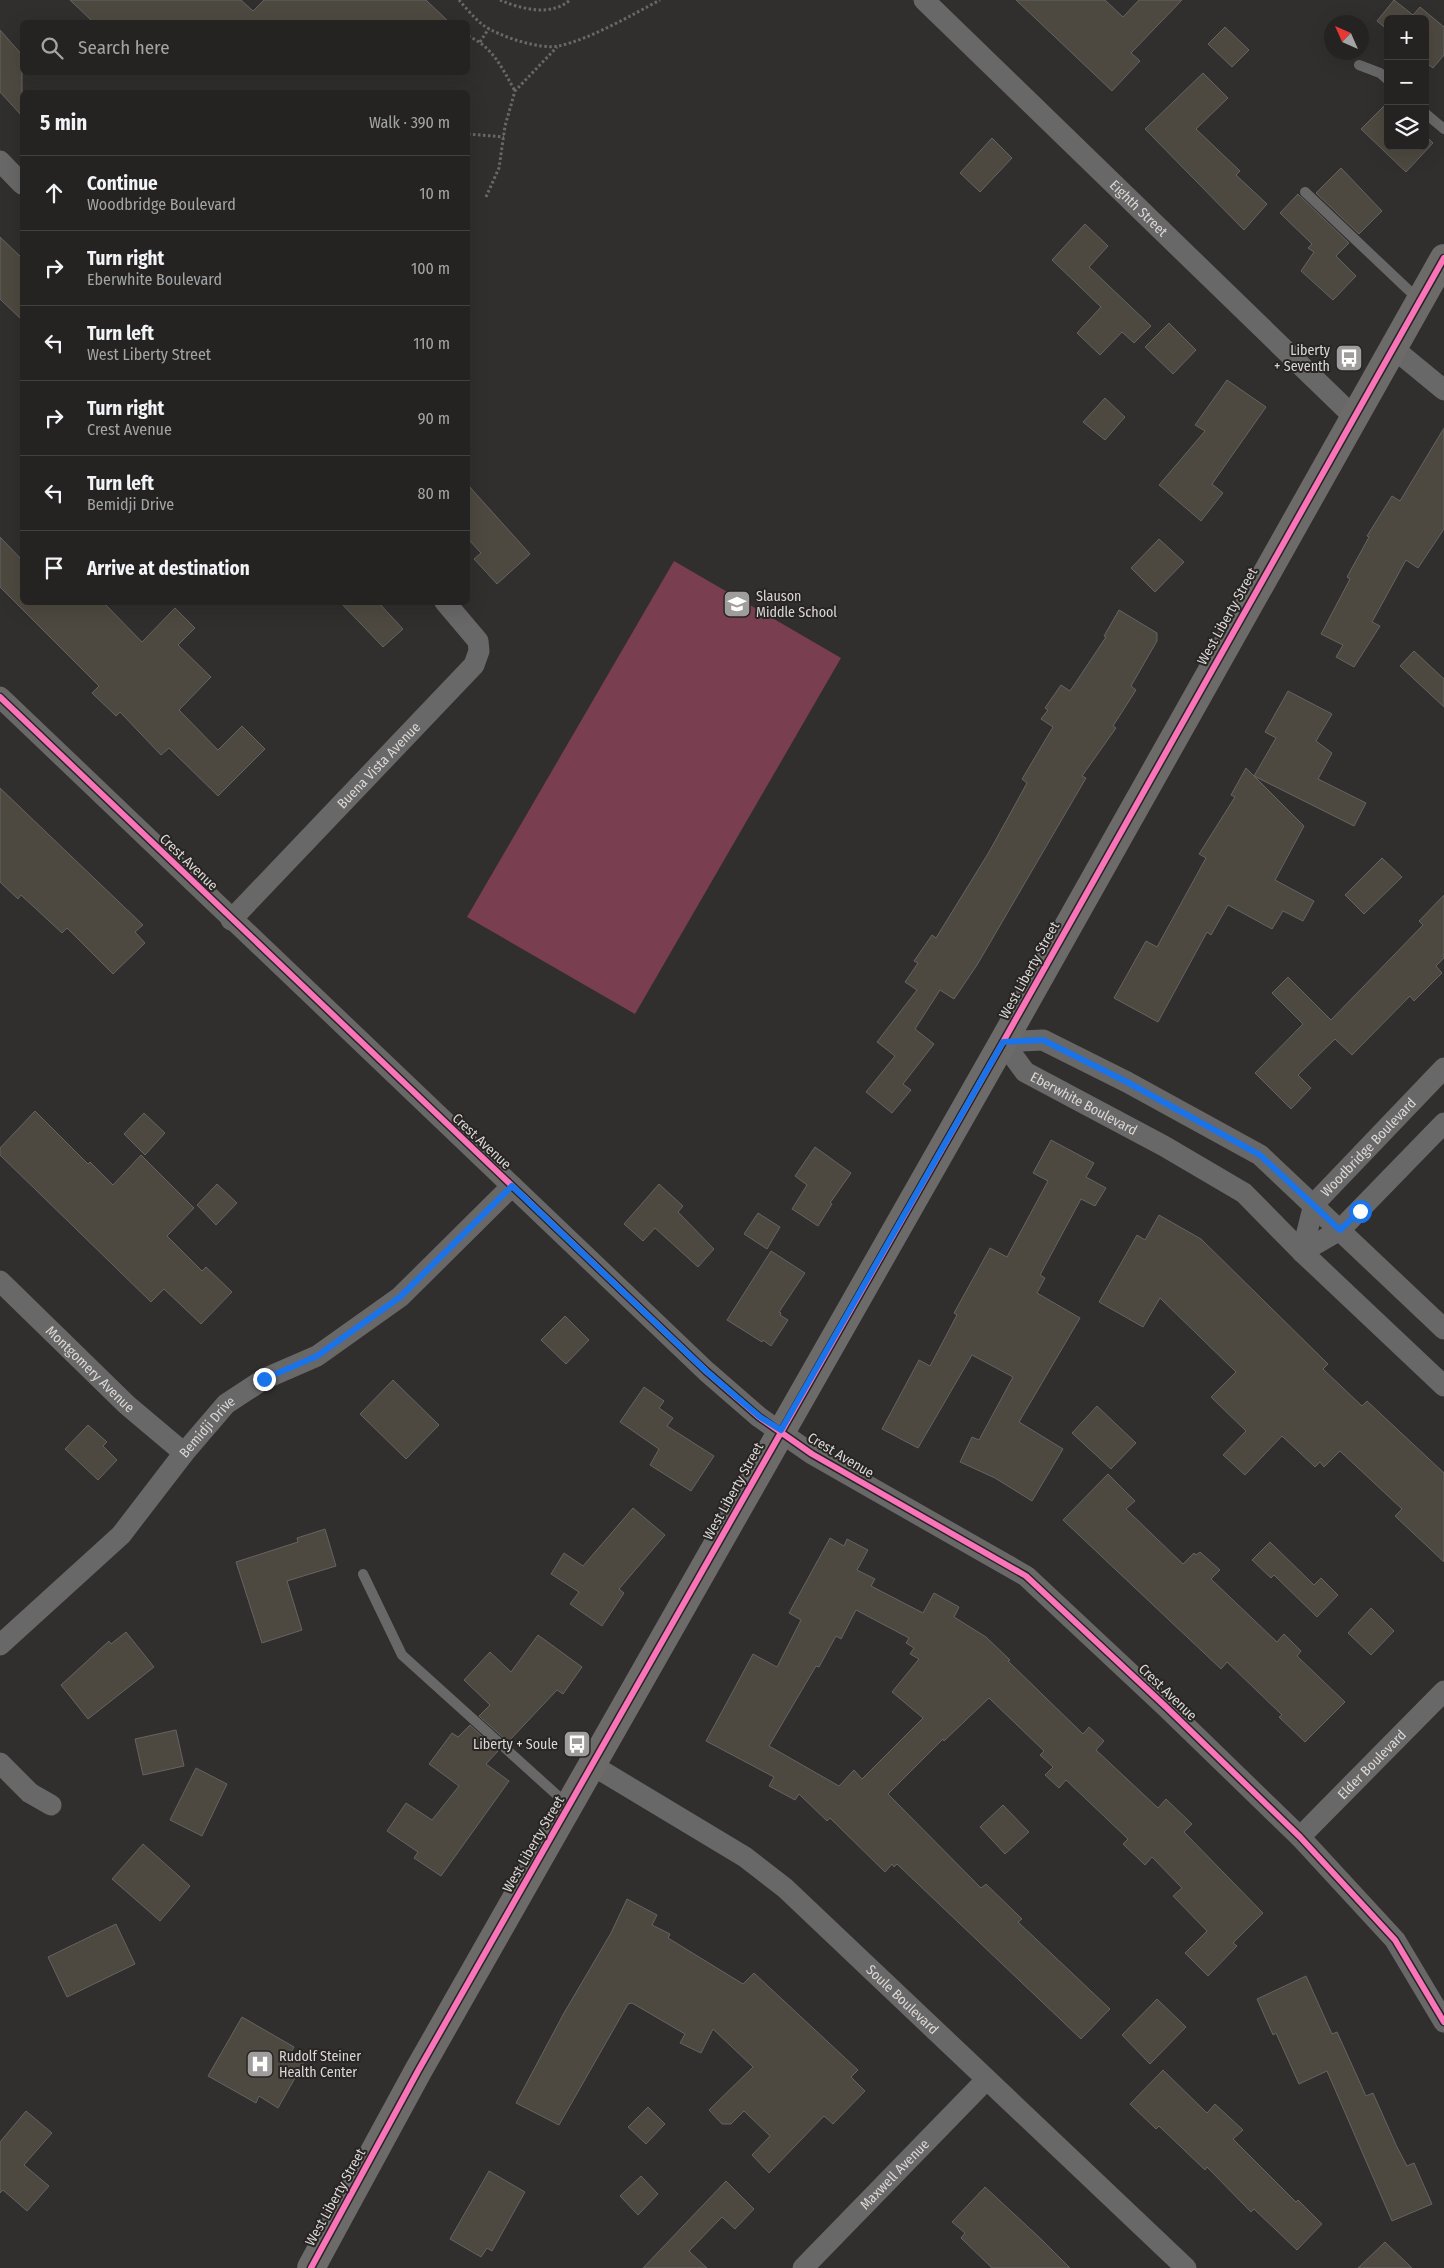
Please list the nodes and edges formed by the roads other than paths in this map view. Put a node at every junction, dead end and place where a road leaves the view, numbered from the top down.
1 (924, 0) edge
2 (1359, 65) dead end
3 (1384, 77) edge
4 (1429, 116) edge
5 (1444, 129) edge
6 (0, 161) edge
7 (20, 182) edge
8 (1305, 192) dead end
9 (1444, 258) edge
10 (1419, 301) junction
11 (1393, 348) junction
12 (1444, 390) edge
13 (1353, 416) junction
14 (448, 605) edge
15 (0, 697) edge
16 (231, 920) junction
17 (1003, 1042) junction
18 (1444, 1068) edge
19 (1444, 1124) edge
20 (512, 1186) junction
21 (1314, 1204) junction
22 (1340, 1230) junction
23 (1302, 1252) junction
24 (0, 1281) edge
25 (1444, 1329) edge
26 (1444, 1386) edge
27 (781, 1430) junction
28 (184, 1453) junction
29 (363, 1574) dead end
30 (0, 1645) edge
31 (1444, 1691) edge
32 (0, 1763) edge
33 (592, 1766) junction
34 (51, 1804) dead end
35 (569, 1806) junction
36 (1300, 1836) junction
37 (1444, 2022) edge
38 (986, 2080) junction
39 (311, 2268) edge
40 (803, 2268) edge
41 (1186, 2268) edge

1 - 13 street, Eighth Street
2 - 3 lane
4 - 5 lane
6 - 7 street
8 - 10 lane
9 - 10 main road, West Liberty Street
10 - 11 main road, West Liberty Street
11 - 12 street
11 - 13 main road, West Liberty Street
13 - 17 main road, West Liberty Street
14 - 16 street, Buena Vista Avenue
15 - 16 street, Crest Avenue
16 - 20 street, Crest Avenue
17 - 21 street
17 - 23 street, Eberwhite Boulevard
17 - 27 main road, West Liberty Street
18 - 21 street, Woodbridge Boulevard
19 - 22 street
20 - 27 street, Crest Avenue
20 - 28 street, Bemidji Drive
21 - 22 street
21 - 23 street, Woodbridge Boulevard
22 - 23 street
22 - 25 street
23 - 26 street, Eberwhite Boulevard
24 - 28 street, Montgomery Avenue
27 - 33 main road, West Liberty Street
27 - 36 street, Crest Avenue
28 - 30 street, Bemidji Drive
29 - 35 lane
31 - 36 street, Elder Boulevard
32 - 34 street
33 - 35 main road, West Liberty Street
33 - 38 street, Soule Boulevard
35 - 39 main road, West Liberty Street
36 - 37 street, Crest Avenue
38 - 40 street, Maxwell Avenue
38 - 41 street, Soule Boulevard

